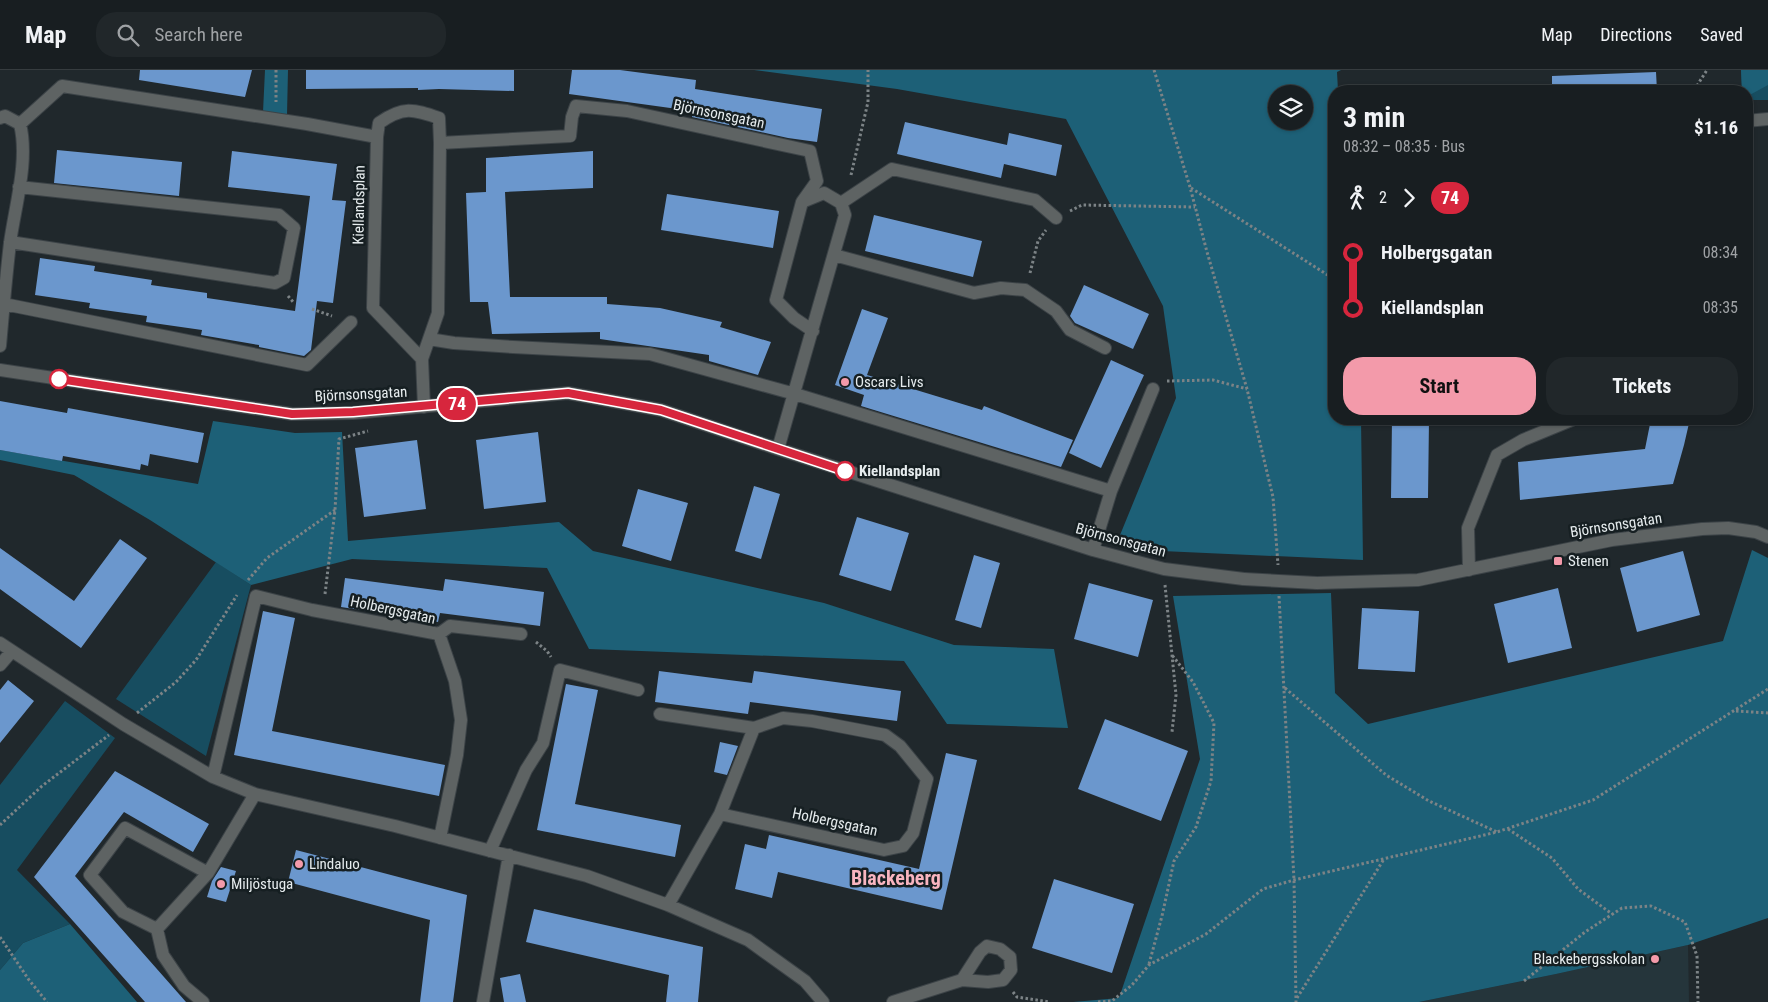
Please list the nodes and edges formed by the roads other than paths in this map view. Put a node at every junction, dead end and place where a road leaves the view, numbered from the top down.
1 (0, 118) edge
2 (1768, 119) edge
3 (1753, 121) edge
4 (20, 124) junction
5 (377, 137) junction
6 (440, 143) junction
7 (19, 187) junction
8 (802, 202) junction
9 (841, 203) junction
10 (1056, 218) road end
11 (10, 242) junction
12 (834, 256) junction
13 (2, 300) edge
14 (351, 322) dead end
15 (812, 331) junction
16 (429, 339) junction
17 (0, 346) edge
18 (1105, 348) dead end
19 (422, 359) junction
20 (0, 370) edge
21 (1153, 389) road end
22 (794, 394) junction
23 (424, 407) junction
24 (1559, 425) edge
25 (778, 449) junction
26 (1111, 491) junction
27 (1768, 537) edge
28 (1093, 550) junction
29 (1469, 570) junction
30 (439, 634) junction
31 (521, 634) road end
32 (0, 643) edge
33 (12, 651) junction
34 (0, 665) edge
35 (638, 690) dead end
36 (660, 714) dead end
37 (754, 728) junction
38 (213, 777) junction
39 (256, 794) junction
40 (720, 814) junction
41 (440, 838) junction
42 (490, 851) junction
43 (509, 856) junction
44 (208, 873) junction
45 (668, 905) junction
46 (157, 929) junction
47 (962, 980) junction
48 (204, 1002) edge
49 (483, 1002) edge
50 (823, 1002) edge
51 (893, 1002) edge

1 - 4 street
2 - 3 street
4 - 5 street
4 - 7 street
5 - 6 street, Kiellandsplan
5 - 19 street, Kiellandsplan
6 - 8 street, Björnsonsgatan
6 - 16 street, Kiellandsplan
7 - 11 street
7 - 11 street
8 - 9 street
8 - 15 street, Björnsonsgatan
9 - 10 street
9 - 12 street
11 - 13 street
12 - 15 street
12 - 18 street
13 - 14 street
13 - 17 street
15 - 22 street
16 - 19 street, Kiellandsplan
16 - 22 street
19 - 23 street, Kiellandsplan
20 - 23 street, Björnsonsgatan
21 - 26 street
22 - 25 street
22 - 26 street
23 - 25 street, Björnsonsgatan
24 - 29 street
25 - 28 street, Björnsonsgatan
26 - 28 street
27 - 29 street, Björnsonsgatan
28 - 29 street, Björnsonsgatan, bridge
30 - 31 street
30 - 38 street, Holbergsgatan
30 - 41 street, Holbergsgatan
32 - 33 street
33 - 34 street
33 - 38 street
35 - 42 street
36 - 37 street
37 - 40 street
37 - 40 street, Holbergsgatan
38 - 39 street
39 - 41 street
39 - 44 street
40 - 45 street
41 - 42 street
42 - 43 street
43 - 45 street
43 - 49 street
44 - 46 street
44 - 46 street
45 - 50 street
46 - 48 street
47 - 47 street
47 - 51 street

